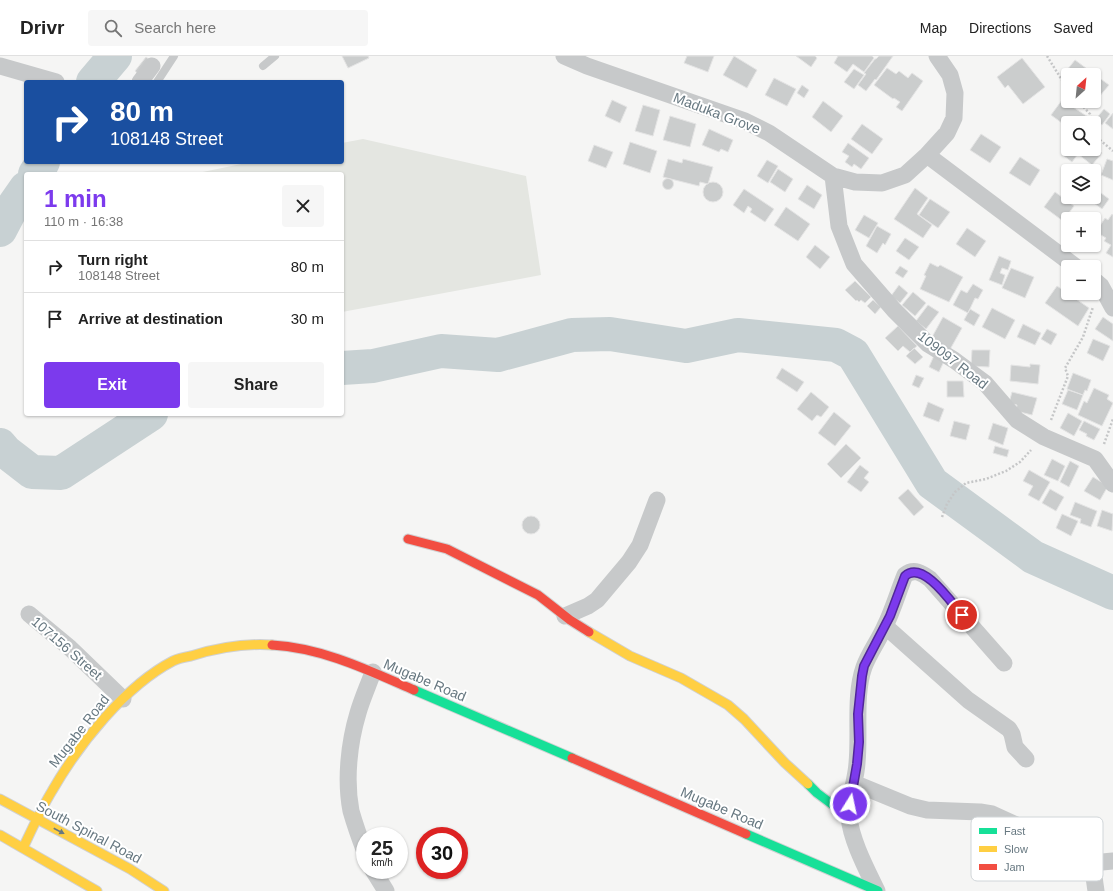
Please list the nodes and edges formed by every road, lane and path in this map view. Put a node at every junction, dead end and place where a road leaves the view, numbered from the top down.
1 (174, 56) edge
2 (275, 56) edge
3 (564, 56) edge
4 (936, 56) edge
5 (1047, 56) edge
6 (0, 66) edge
7 (263, 66) dead end
8 (155, 74) edge
9 (1061, 79) edge
10 (50, 80) edge
11 (144, 80) edge
12 (1084, 108) edge
13 (1091, 116) edge
14 (1101, 141) edge
15 (1113, 151) edge
16 (927, 155) junction
17 (834, 176) junction
18 (1067, 260) edge
19 (1101, 288) edge
20 (1093, 300) edge
21 (1113, 308) edge
22 (1113, 419) edge
23 (1044, 437) junction
24 (1095, 459) junction
25 (1113, 484) edge
26 (657, 500) dead end
27 (942, 517) dead end
28 (408, 539) dead end
29 (29, 614) dead end
30 (565, 616) junction
31 (885, 626) junction
32 (1004, 663) dead end
33 (373, 672) junction
34 (122, 699) junction
35 (1026, 759) dead end
36 (854, 783) junction
37 (0, 799) edge
38 (849, 817) junction
39 (999, 817) edge
40 (37, 819) junction
41 (356, 828) edge
42 (0, 835) edge
43 (23, 848) junction
44 (1113, 861) edge
45 (1103, 862) edge
46 (379, 879) edge
47 (1095, 881) edge
48 (97, 891) edge
49 (164, 891) edge
50 (386, 891) edge
51 (878, 891) edge
52 (1096, 891) edge

1 - 8 lane
2 - 7 lane
3 - 17 street, Maduka Grove
4 - 16 street, Maduka Grove
5 - 9 path
6 - 10 street
8 - 11 street
12 - 13 path
14 - 15 path
16 - 17 street, Maduka Grove
16 - 18 street
17 - 23 street, 109097 Road
19 - 21 street
20 - 23 path
22 - 24 path
23 - 24 street, 109097 Road
23 - 27 path
24 - 25 street
26 - 30 street
28 - 30 street
29 - 34 street, 107156 Street
30 - 38 street
31 - 32 street
31 - 35 street
31 - 36 street
33 - 34 street, Mugabe Road
33 - 41 street
33 - 51 street, Mugabe Road
34 - 40 street, Mugabe Road
36 - 38 street
36 - 39 street
37 - 40 street, South Spinal Road
38 - 51 street
40 - 43 street, Mugabe Road
40 -> 49 street, South Spinal Road
42 - 43 street
43 - 48 street
44 - 45 street
46 - 50 street
47 - 52 street

